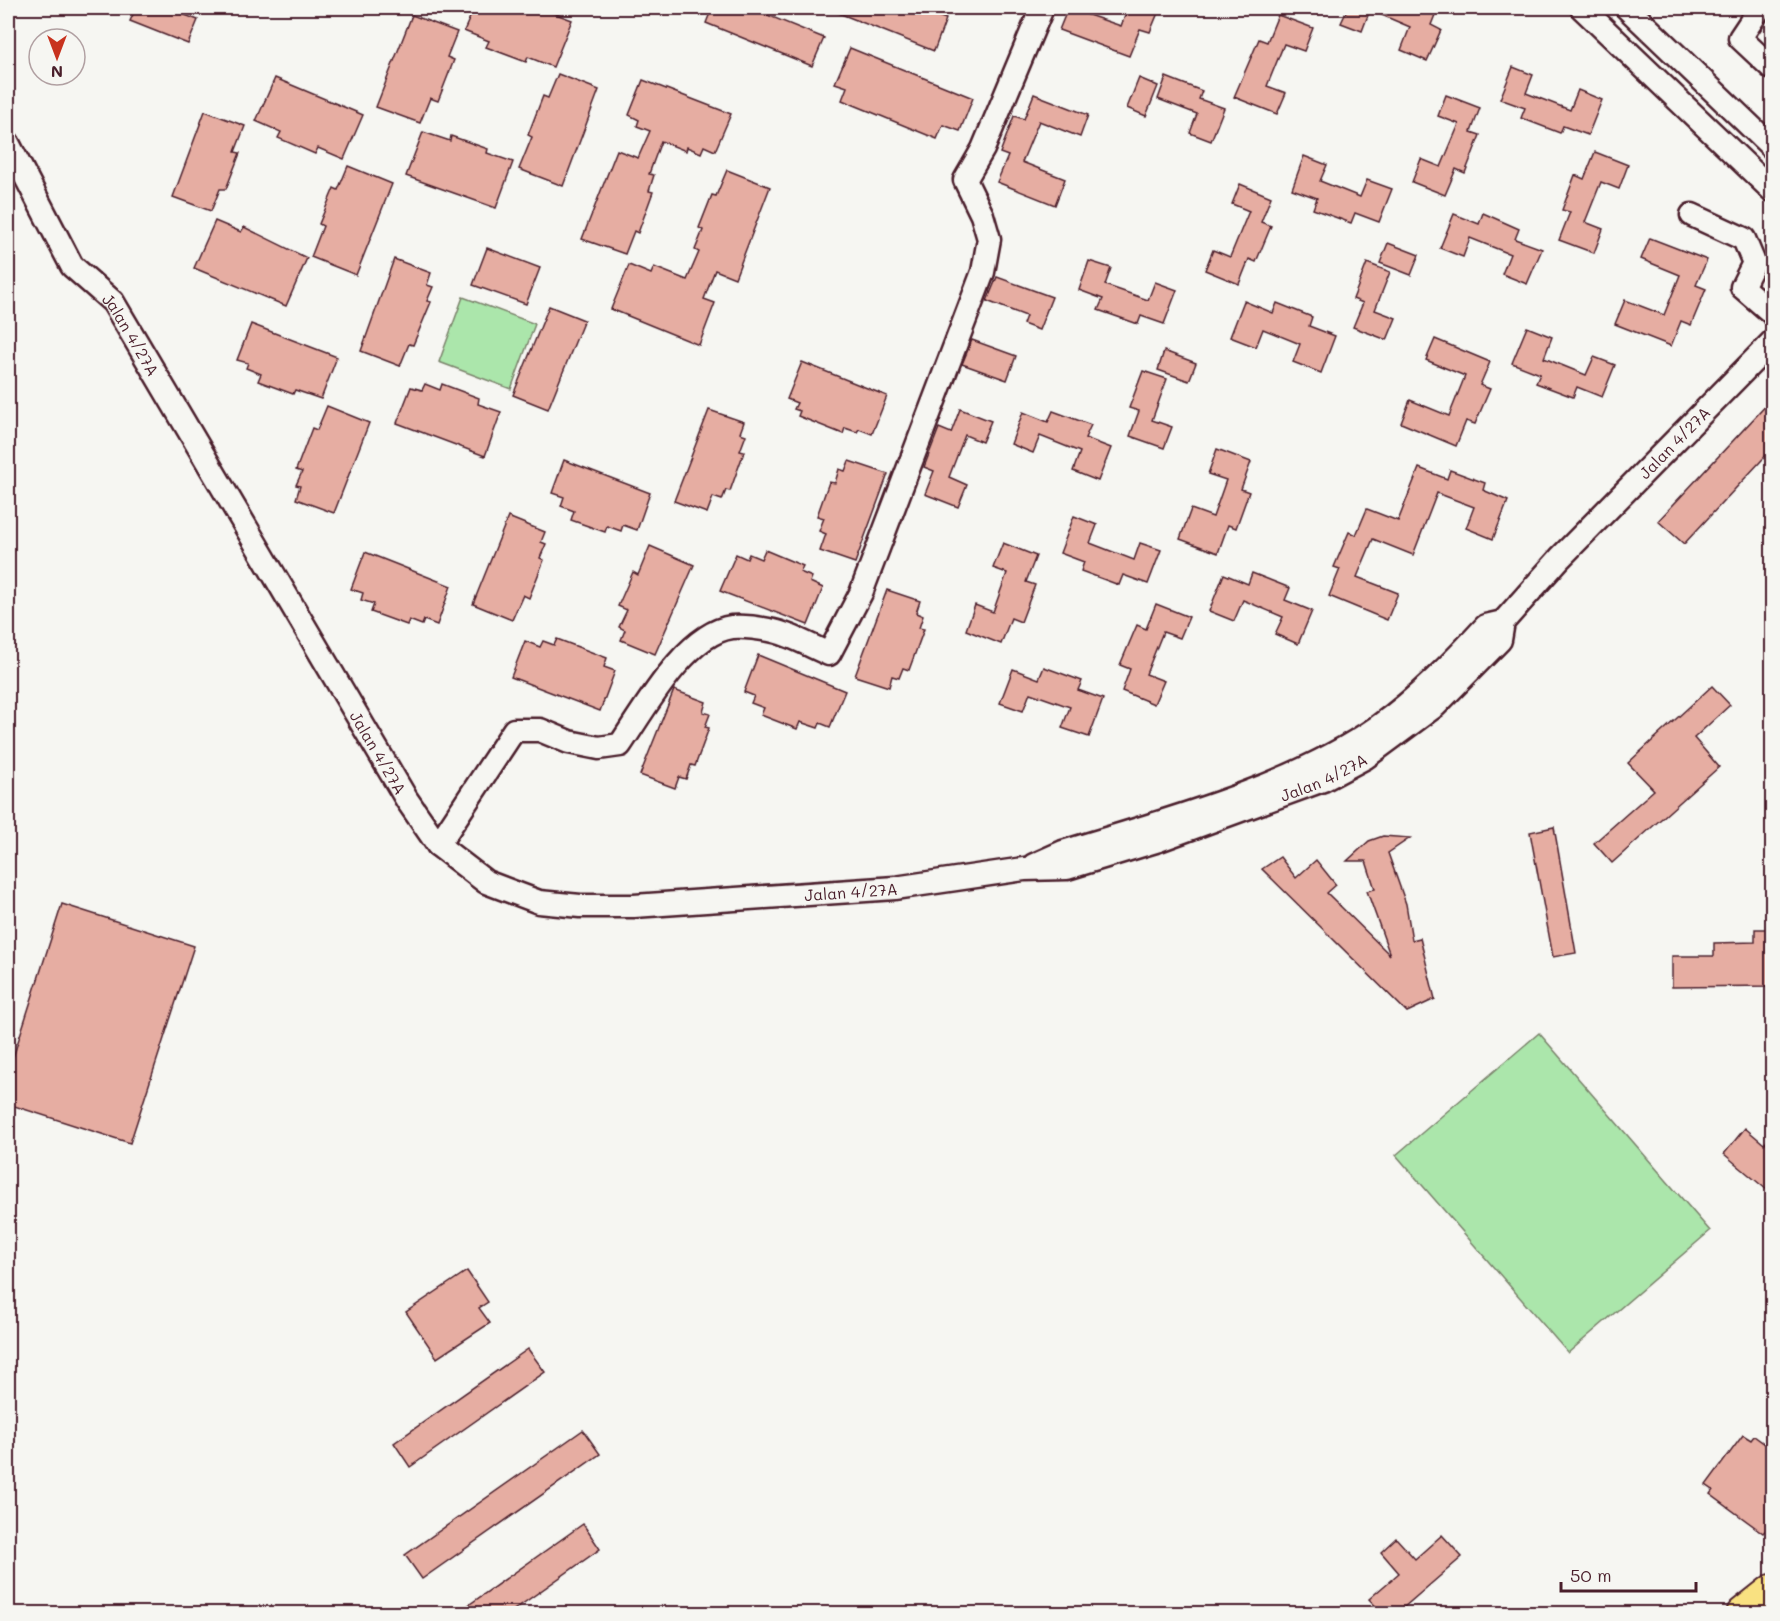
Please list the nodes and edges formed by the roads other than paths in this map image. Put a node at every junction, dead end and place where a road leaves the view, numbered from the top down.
1 (1042, 8) edge
2 (1582, 8) edge
3 (1627, 8) edge
4 (1756, 9) edge
5 (1773, 68) edge
6 (8, 143) edge
7 (1773, 147) edge
8 (1773, 190) edge
9 (1692, 215) dead end
10 (1773, 313) edge
11 (1773, 342) edge
12 (438, 844) junction
13 (1773, 1591) edge
14 (1743, 1614) edge

1 - 12 street
2 - 8 street
3 - 7 street
4 - 5 street
6 - 12 street, Jalan 4/27A
9 - 10 street
11 - 12 street, Jalan 4/27A
13 - 14 highway

